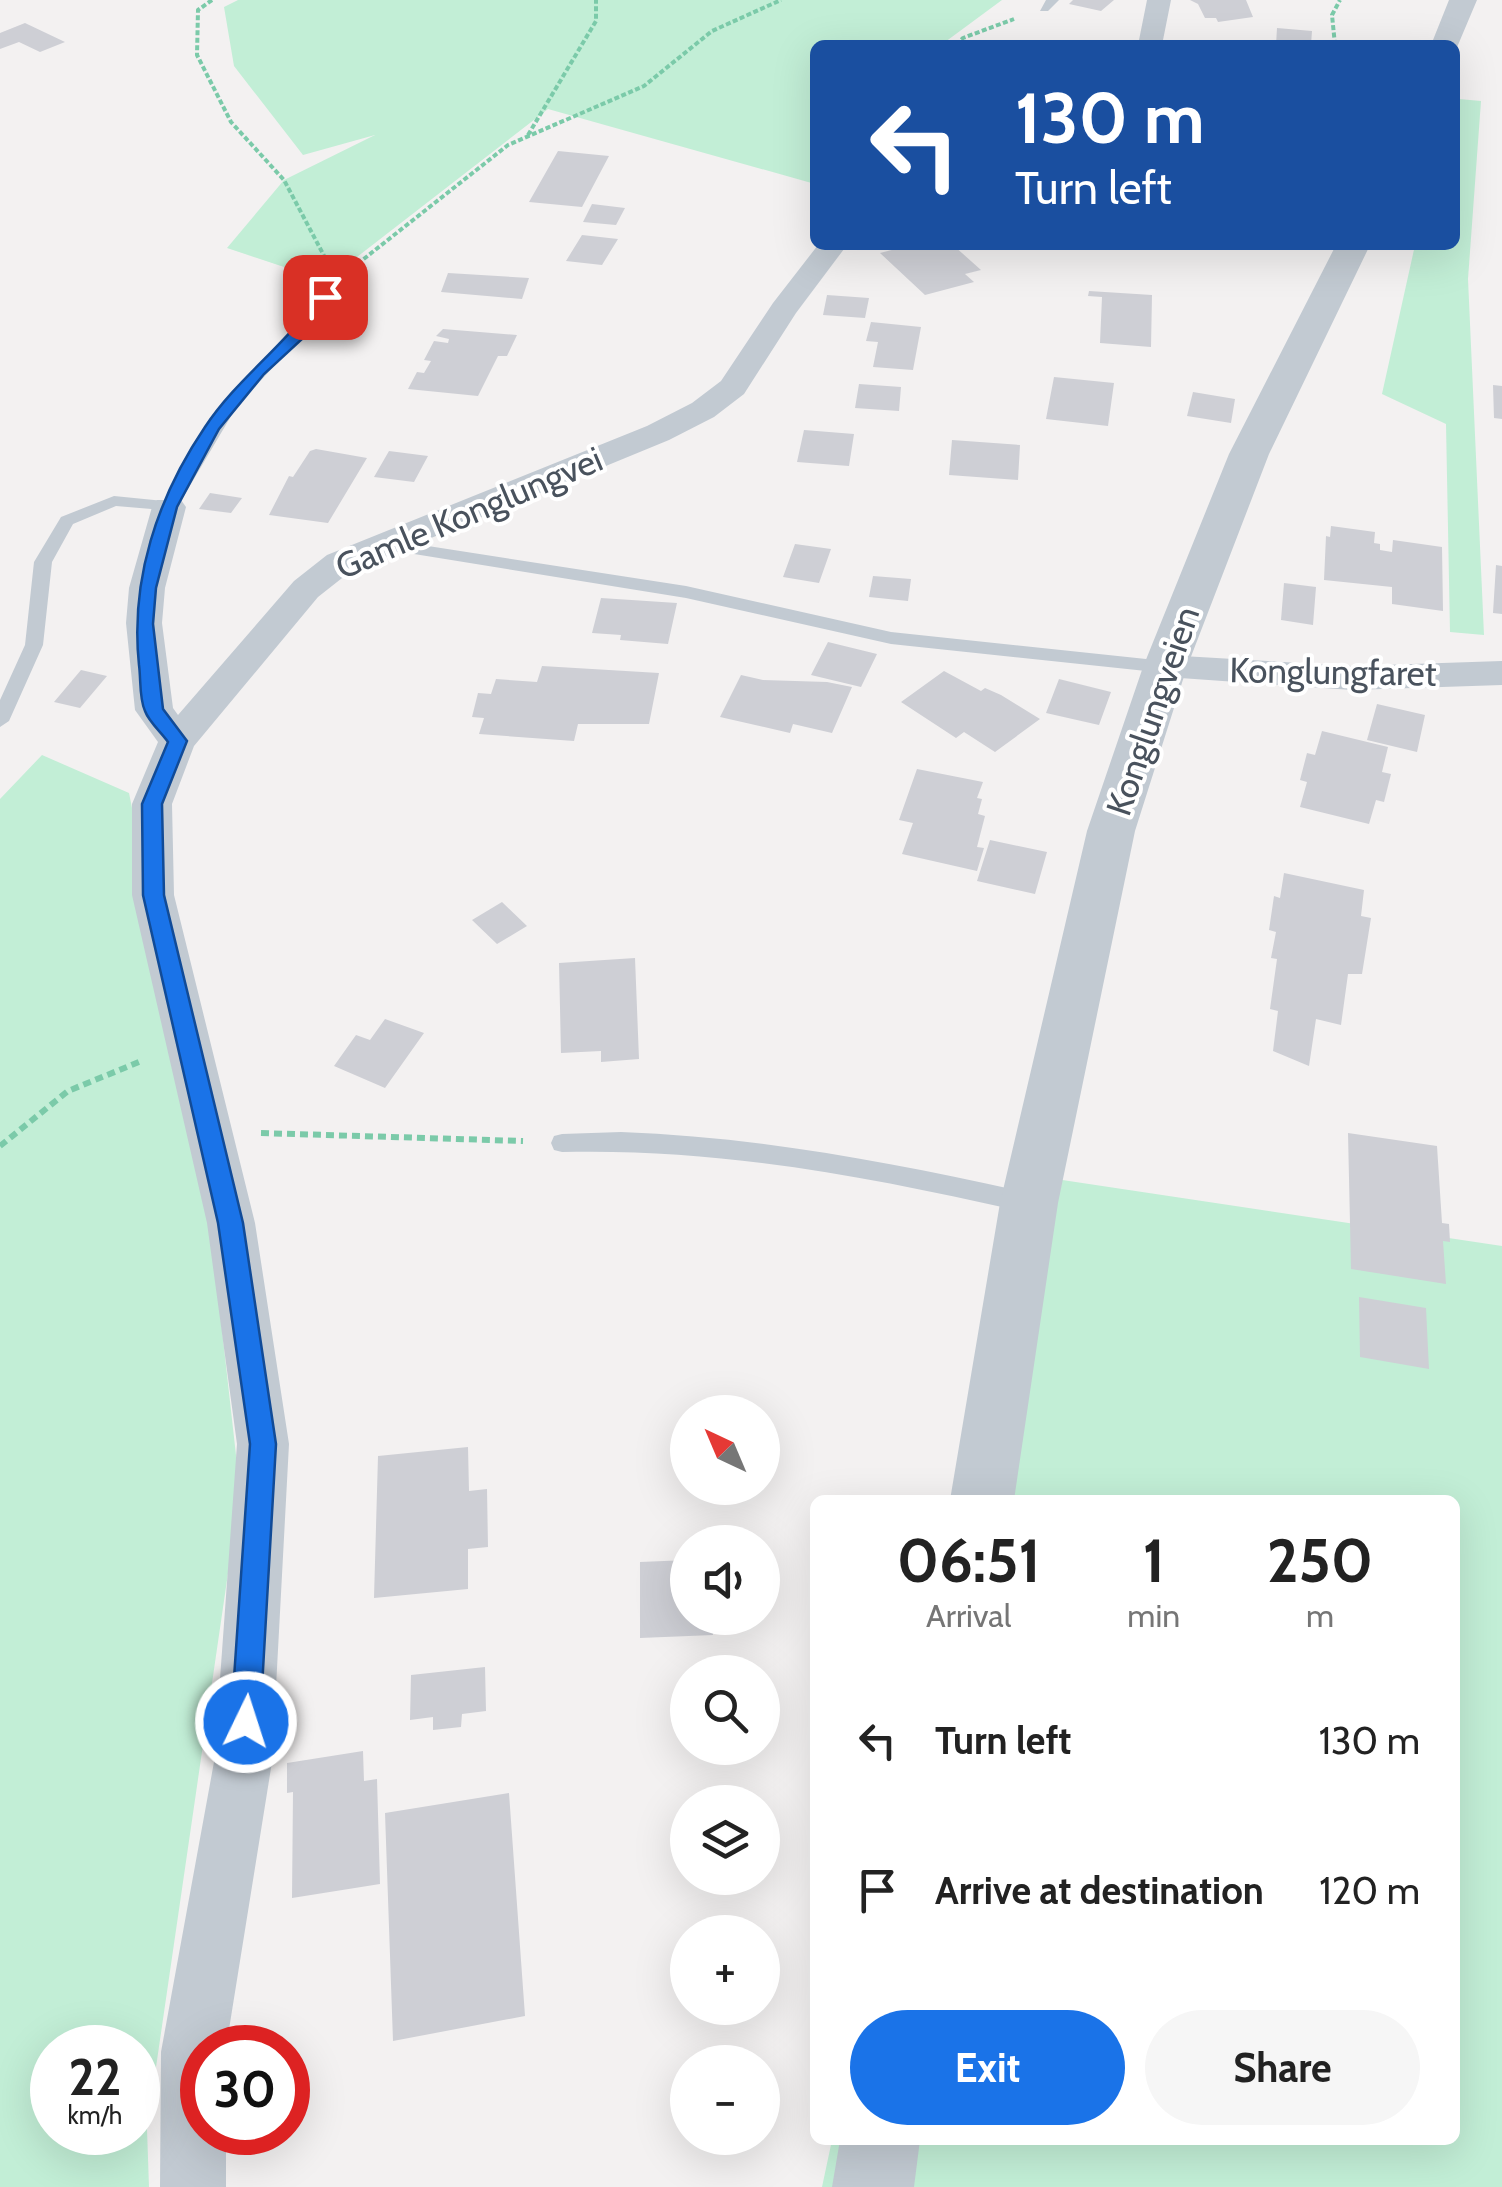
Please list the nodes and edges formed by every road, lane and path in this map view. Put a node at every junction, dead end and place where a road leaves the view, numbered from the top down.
1 (212, 0) edge
2 (596, 0) edge
3 (781, 0) edge
4 (1160, 0) edge
5 (1340, 0) edge
6 (1464, 0) edge
7 (1049, 4) edge
8 (961, 40) edge
9 (1151, 40) edge
10 (1334, 40) edge
11 (1448, 40) edge
12 (528, 136) junction
13 (829, 250) edge
14 (1351, 250) edge
15 (325, 297) dead end
16 (168, 507) junction
17 (383, 544) junction
18 (1164, 667) junction
19 (1502, 673) edge
20 (0, 722) edge
21 (178, 741) junction
22 (186, 1043) junction
23 (210, 1138) junction
24 (562, 1143) joint
25 (0, 1146) edge
26 (1029, 1203) junction
27 (983, 1495) edge
28 (879, 2145) edge
29 (193, 2187) edge
30 (873, 2187) edge

1 - 12 path
2 - 12 path
3 - 12 path
4 - 9 street
5 - 10 path
6 - 11 street
7 - 8 path
13 - 17 street, Gamle Konglungvei
14 - 18 street, Konglungveien
15 - 16 lane
16 - 20 lane
16 - 21 street
17 - 18 lane
17 - 21 street, Gamle Konglungvei
18 - 19 street, Konglungfaret
18 - 26 street, Konglungveien
21 - 22 street, Gamle Konglungvei
22 - 23 street, Gamle Konglungvei
22 - 25 path
23 - 24 path
23 - 29 street, Gamle Konglungvei
24 - 26 lane
26 - 27 street, Konglungveien
28 - 30 street

